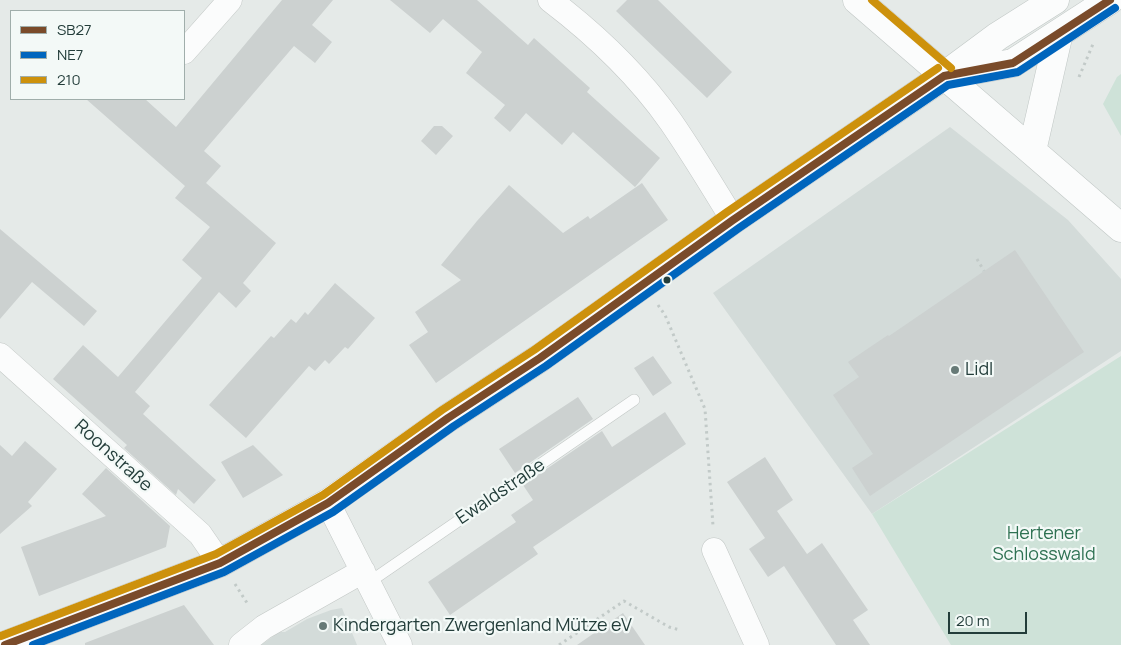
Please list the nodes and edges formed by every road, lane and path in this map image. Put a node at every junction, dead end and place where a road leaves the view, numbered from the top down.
1 (230, 0) edge
2 (550, 0) edge
3 (857, 0) edge
4 (1055, 0) edge
5 (1110, 0) edge
6 (1059, 33) junction
7 (1100, 40) dead end
8 (185, 51) edge
9 (944, 76) junction
10 (1077, 81) dead end
11 (1032, 151) junction
12 (733, 220) junction
13 (1121, 228) edge
14 (976, 259) dead end
15 (984, 271) dead end
16 (644, 284) junction
17 (0, 355) edge
18 (634, 400) dead end
19 (328, 503) junction
20 (714, 550) joint
21 (220, 563) junction
22 (366, 577) junction
23 (264, 627) junction
24 (680, 630) dead end
25 (5, 645) edge
26 (241, 645) edge
27 (400, 645) edge
28 (559, 645) edge
29 (757, 645) edge

1 - 8 street
2 - 12 street
3 - 9 main road
4 - 9 main road
5 - 6 main road
6 - 9 main road
6 - 11 main road
7 - 10 path
9 - 11 main road
9 - 12 main road
11 - 13 main road
12 - 16 main road
14 - 15 path
16 - 19 main road
16 - 20 path
17 - 21 street, Roonstraße
18 - 22 lane, Ewaldstraße
19 - 21 main road
19 - 22 street
20 - 29 street
21 - 23 path
21 - 25 main road
22 - 23 street
22 - 27 street
23 - 26 street
24 - 28 path

